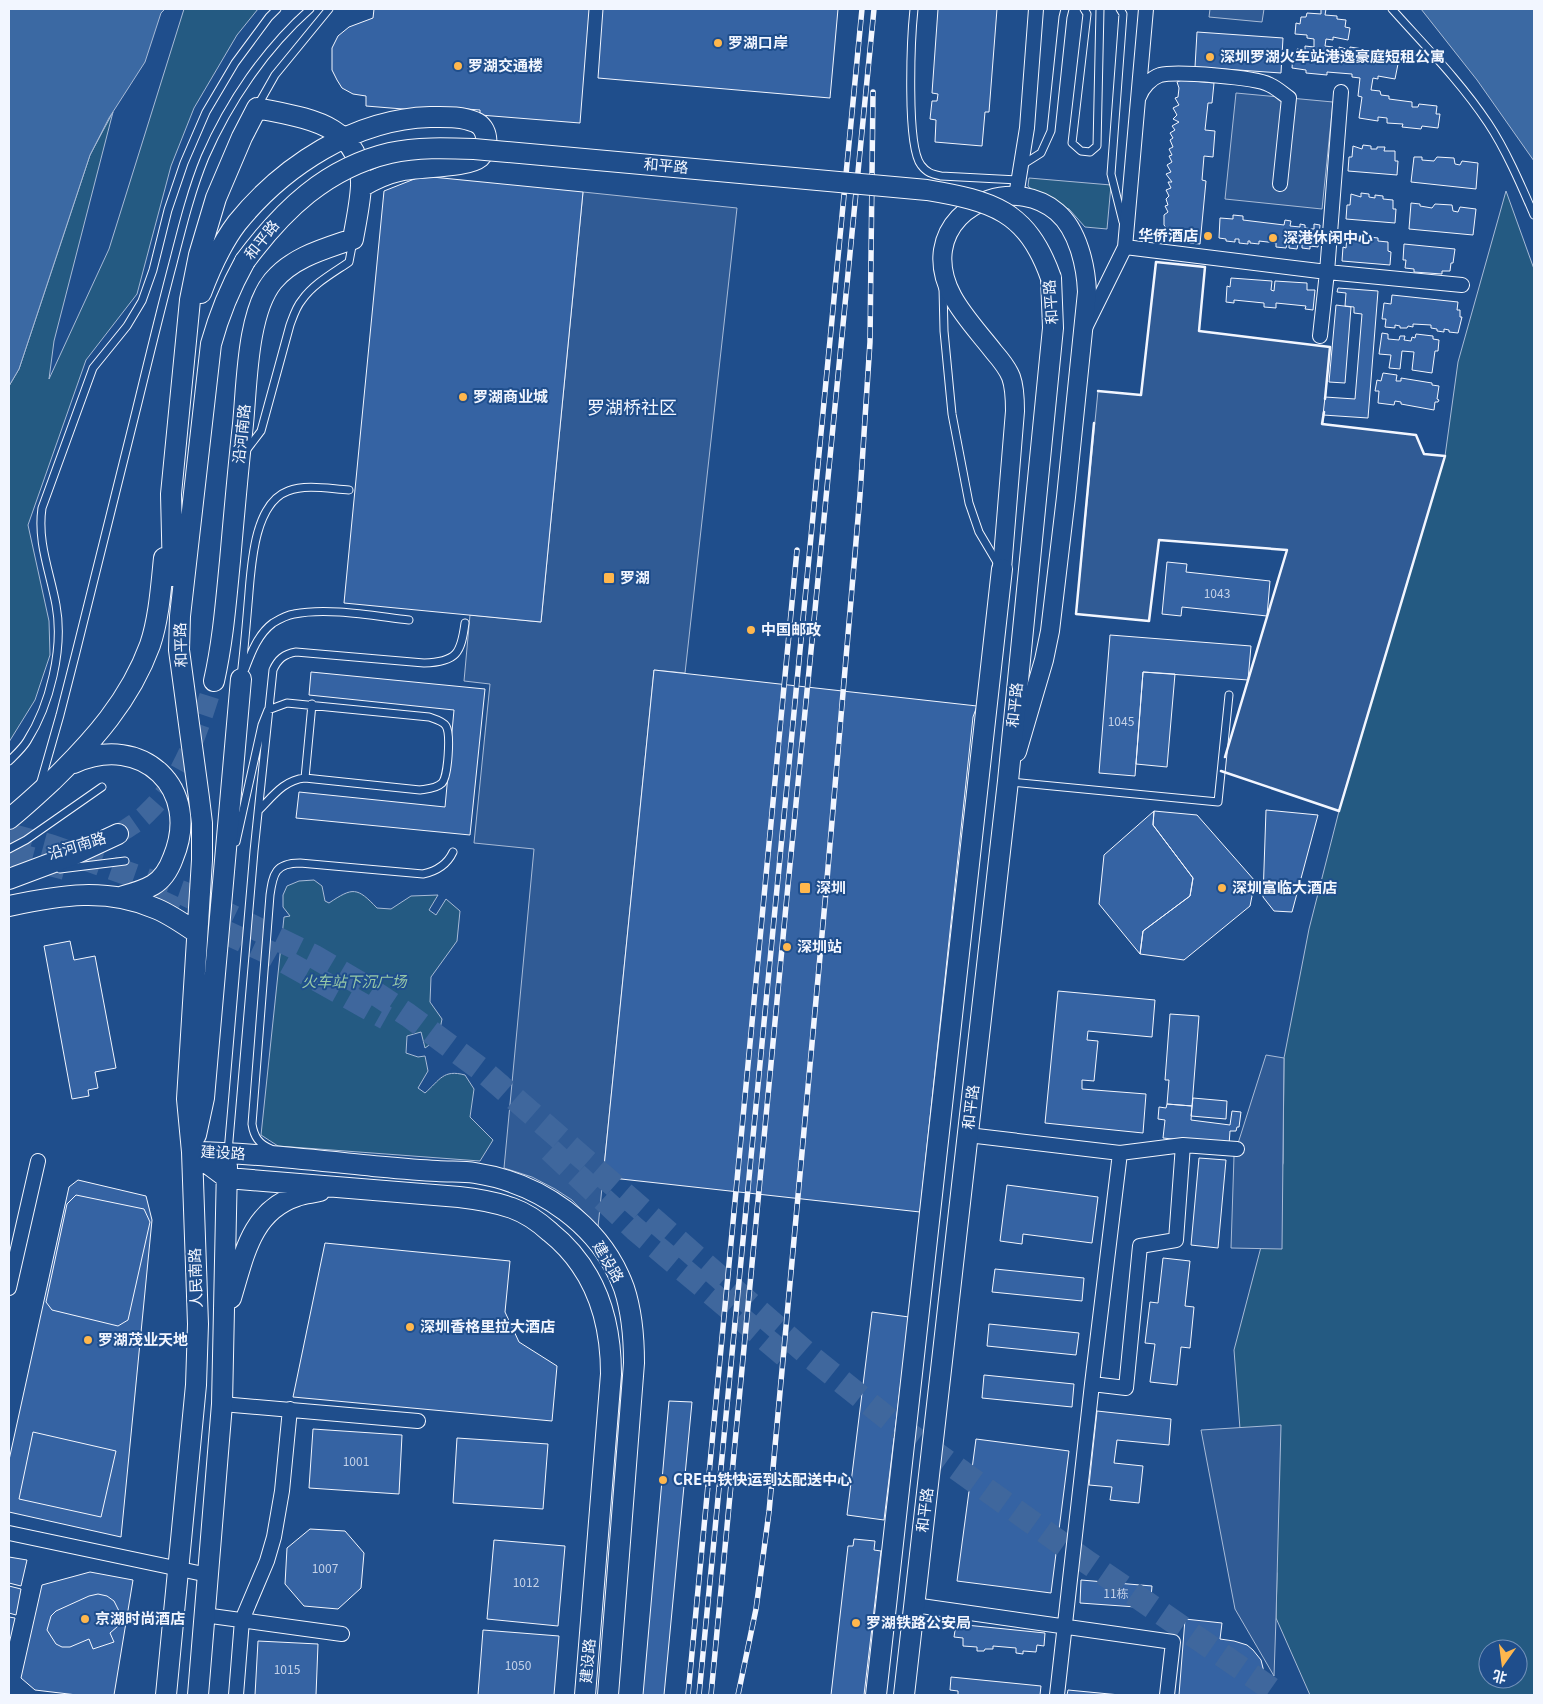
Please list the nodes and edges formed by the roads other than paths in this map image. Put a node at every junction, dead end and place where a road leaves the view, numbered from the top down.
1 (277, 9) edge
2 (310, 9) edge
3 (329, 9) edge
4 (914, 9) edge
5 (1036, 9) edge
6 (1065, 9) edge
7 (1084, 9) edge
8 (1100, 9) edge
9 (1120, 9) edge
10 (1146, 9) edge
11 (1392, 9) edge
12 (1341, 92) dead end
13 (1136, 106) junction
14 (257, 108) junction
15 (345, 138) junction
16 (1021, 166) junction
17 (1280, 184) dead end
18 (361, 187) junction
19 (1018, 188) junction
20 (1534, 215) edge
21 (1126, 232) junction
22 (353, 240) junction
23 (1124, 247) junction
24 (942, 263) junction
25 (1327, 272) junction
26 (1462, 285) dead end
27 (1083, 331) junction
28 (1320, 336) dead end
29 (211, 344) junction
30 (183, 357) junction
31 (239, 461) junction
32 (349, 490) dead end
33 (171, 494) junction
34 (1002, 569) junction
35 (409, 620) dead end
36 (465, 622) dead end
37 (179, 650) junction
38 (241, 679) junction
39 (214, 681) tunnel mouth
40 (1229, 695) dead end
41 (312, 704) junction
42 (268, 710) junction
43 (9, 761) edge
44 (69, 765) junction
45 (304, 778) junction
46 (1008, 782) junction
47 (102, 787) dead end
48 (37, 795) junction
49 (259, 810) junction
50 (9, 819) edge
51 (9, 849) edge
52 (453, 852) dead end
53 (202, 860) joint
54 (125, 861) dead end
55 (13, 873) edge
56 (120, 897) junction
57 (222, 900) junction
58 (9, 906) edge
59 (196, 933) junction
60 (968, 1135) junction
61 (1184, 1145) junction
62 (1237, 1149) dead end
63 (192, 1152) junction
64 (228, 1152) junction
65 (1120, 1153) junction
66 (38, 1161) dead end
67 (475, 1173) junction
68 (227, 1178) junction
69 (344, 1186) junction
70 (9, 1288) edge
71 (224, 1321) junction
72 (1092, 1384) junction
73 (222, 1404) junction
74 (290, 1409) junction
75 (418, 1421) dead end
76 (9, 1533) edge
77 (179, 1570) junction
78 (208, 1575) junction
79 (914, 1605) junction
80 (204, 1615) junction
81 (242, 1620) junction
82 (1065, 1626) junction
83 (342, 1634) dead end
84 (166, 1695) edge
85 (198, 1695) edge
86 (236, 1695) edge
87 (585, 1695) edge
88 (608, 1695) edge
89 (876, 1695) edge
90 (904, 1695) edge
91 (1058, 1695) edge
92 (1167, 1695) edge

1 - 43 lane
2 - 48 lane
3 - 14 lane
4 - 19 lane
5 - 16 street
6 - 16 lane
7 - 8 lane
9 - 21 lane
10 - 13 street
11 - 20 lane
12 - 25 street
13 - 17 street
13 - 21 street
14 - 15 main road
14 - 30 main road
15 - 18 main road
15 - 18 main road
15 - 30 main road
16 - 19 street
18 - 22 main road
19 - 24 street
19 - 27 street
21 - 23 street
22 - 31 lane
22 - 31 main road, 沿河南路
23 - 25 street
23 - 27 street
24 - 34 lane
24 - 34 street
25 - 26 street
25 - 28 street
27 - 46 street
29 - 33 main road
29 - 37 main road, 和平路
29 - 46 main road, 和平路, bridge
30 - 33 main road
31 - 39 main road, 沿河南路
32 - 38 lane
33 - 37 main road
33 - 44 main road
34 - 89 main road, 和平路
35 - 38 lane
36 - 42 lane
37 - 53 main road, 和平路
38 - 57 main road
40 - 46 lane
41 - 42 lane
41 - 45 lane
41 - 45 lane
42 - 49 lane
42 - 57 lane
44 - 48 main road
44 - 56 main road
45 - 49 lane
46 - 60 main road, 和平路
47 - 51 lane
48 - 50 main road
49 - 64 lane
52 - 67 lane
53 - 59 main road, 人民南路
54 - 55 lane
56 - 58 main road
56 - 59 main road
57 - 63 main road
59 - 63 main road, 人民南路
60 - 65 street
60 - 79 main road, 和平路
61 - 62 street
61 - 65 street
61 - 72 street
63 - 64 main road, 建设路
63 - 68 main road, 建设路
63 - 77 main road, 人民南路
64 - 67 main road, 建设路
64 - 68 main road, 人民南路
65 - 72 street
66 - 70 street
67 - 88 main road, 建设路
68 - 69 main road, 建设路
68 - 71 main road, 人民南路
69 - 71 main road
69 - 87 main road, 建设路
71 - 73 main road, 人民南路
72 - 82 street
73 - 74 street
73 - 78 main road, 人民南路
74 - 75 street
74 - 81 street
76 - 77 street
77 - 78 street
77 - 84 main road, 人民南路
78 - 80 main road, 人民南路
79 - 82 street
79 - 90 main road, 和平路
80 - 81 street
80 - 85 main road, 人民南路
81 - 83 street
81 - 86 street
82 - 91 street
82 - 92 street

